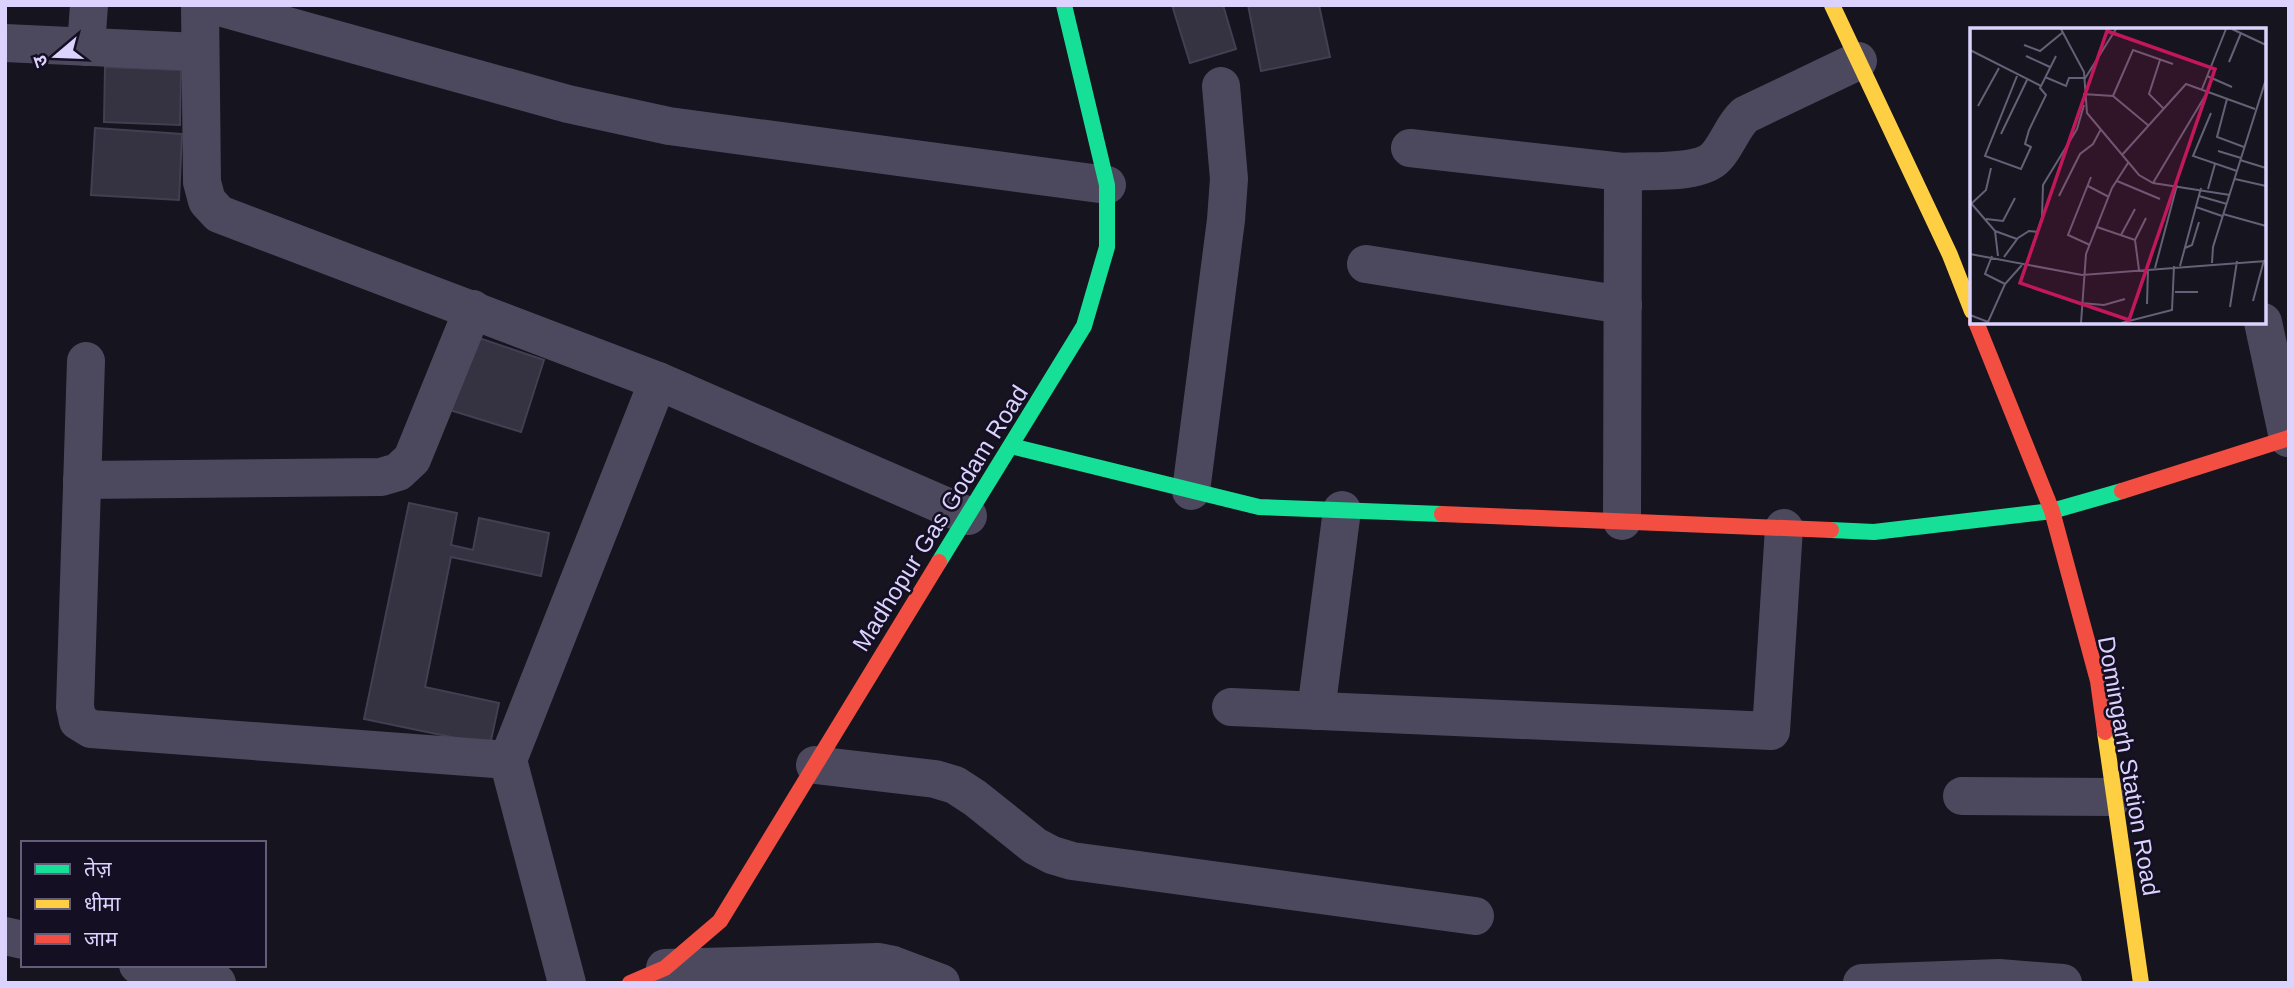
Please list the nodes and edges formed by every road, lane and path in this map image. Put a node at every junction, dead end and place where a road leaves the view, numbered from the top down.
1 (89, 5) edge
2 (200, 5) edge
3 (212, 5) edge
4 (1064, 5) edge
5 (1832, 5) edge
6 (5, 43) edge
7 (86, 47) junction
8 (199, 52) junction
9 (1858, 61) junction
10 (1221, 86) dead end
11 (1410, 148) dead end
12 (1623, 172) junction
13 (1107, 185) junction
14 (1366, 264) dead end
15 (1623, 305) junction
16 (1970, 306) edge
17 (473, 309) junction
18 (1977, 324) edge
19 (2263, 324) edge
20 (86, 361) dead end
21 (658, 381) junction
22 (2288, 438) edge
23 (1011, 446) junction
24 (82, 480) junction
25 (1191, 491) junction
26 (1342, 510) junction
27 (2052, 511) junction
28 (968, 516) junction
29 (1622, 521) junction
30 (1784, 528) junction
31 (1231, 707) dead end
32 (1316, 711) junction
33 (508, 760) junction
34 (815, 765) junction
35 (1962, 796) dead end
36 (2114, 797) junction
37 (1475, 916) dead end
38 (147, 967) edge
39 (665, 968) junction
40 (217, 983) edge
41 (567, 983) edge
42 (630, 983) edge
43 (941, 983) edge
44 (1862, 983) edge
45 (2063, 983) edge
46 (2141, 983) edge

1 - 7 street
2 - 8 street
3 - 13 street
4 - 13 street, Madhopur Gas Godam Road
5 - 9 street
6 - 7 street
7 - 8 street
8 - 17 street
9 - 12 street
9 - 16 street
10 - 25 street
11 - 12 street
12 - 15 street
13 - 23 street, Madhopur Gas Godam Road
14 - 15 street
15 - 29 street
17 - 21 street
17 - 24 street
18 - 27 street, Domingarh Station Road
19 - 22 street
20 - 24 street
21 - 28 street
21 - 33 street
22 - 27 street
23 - 25 street
23 - 28 street, Madhopur Gas Godam Road
24 - 33 street
25 - 26 street
26 - 29 street
26 - 32 street
27 - 30 street
27 - 36 street, Domingarh Station Road
28 - 34 street, Madhopur Gas Godam Road
29 - 30 street
30 - 32 street
31 - 32 street
33 - 41 street
34 - 37 street
34 - 39 street, Madhopur Gas Godam Road
35 - 36 street
36 - 46 street, Domingarh Station Road
38 - 40 street
39 - 42 street, Madhopur Gas Godam Road
39 - 43 street
44 - 45 street

